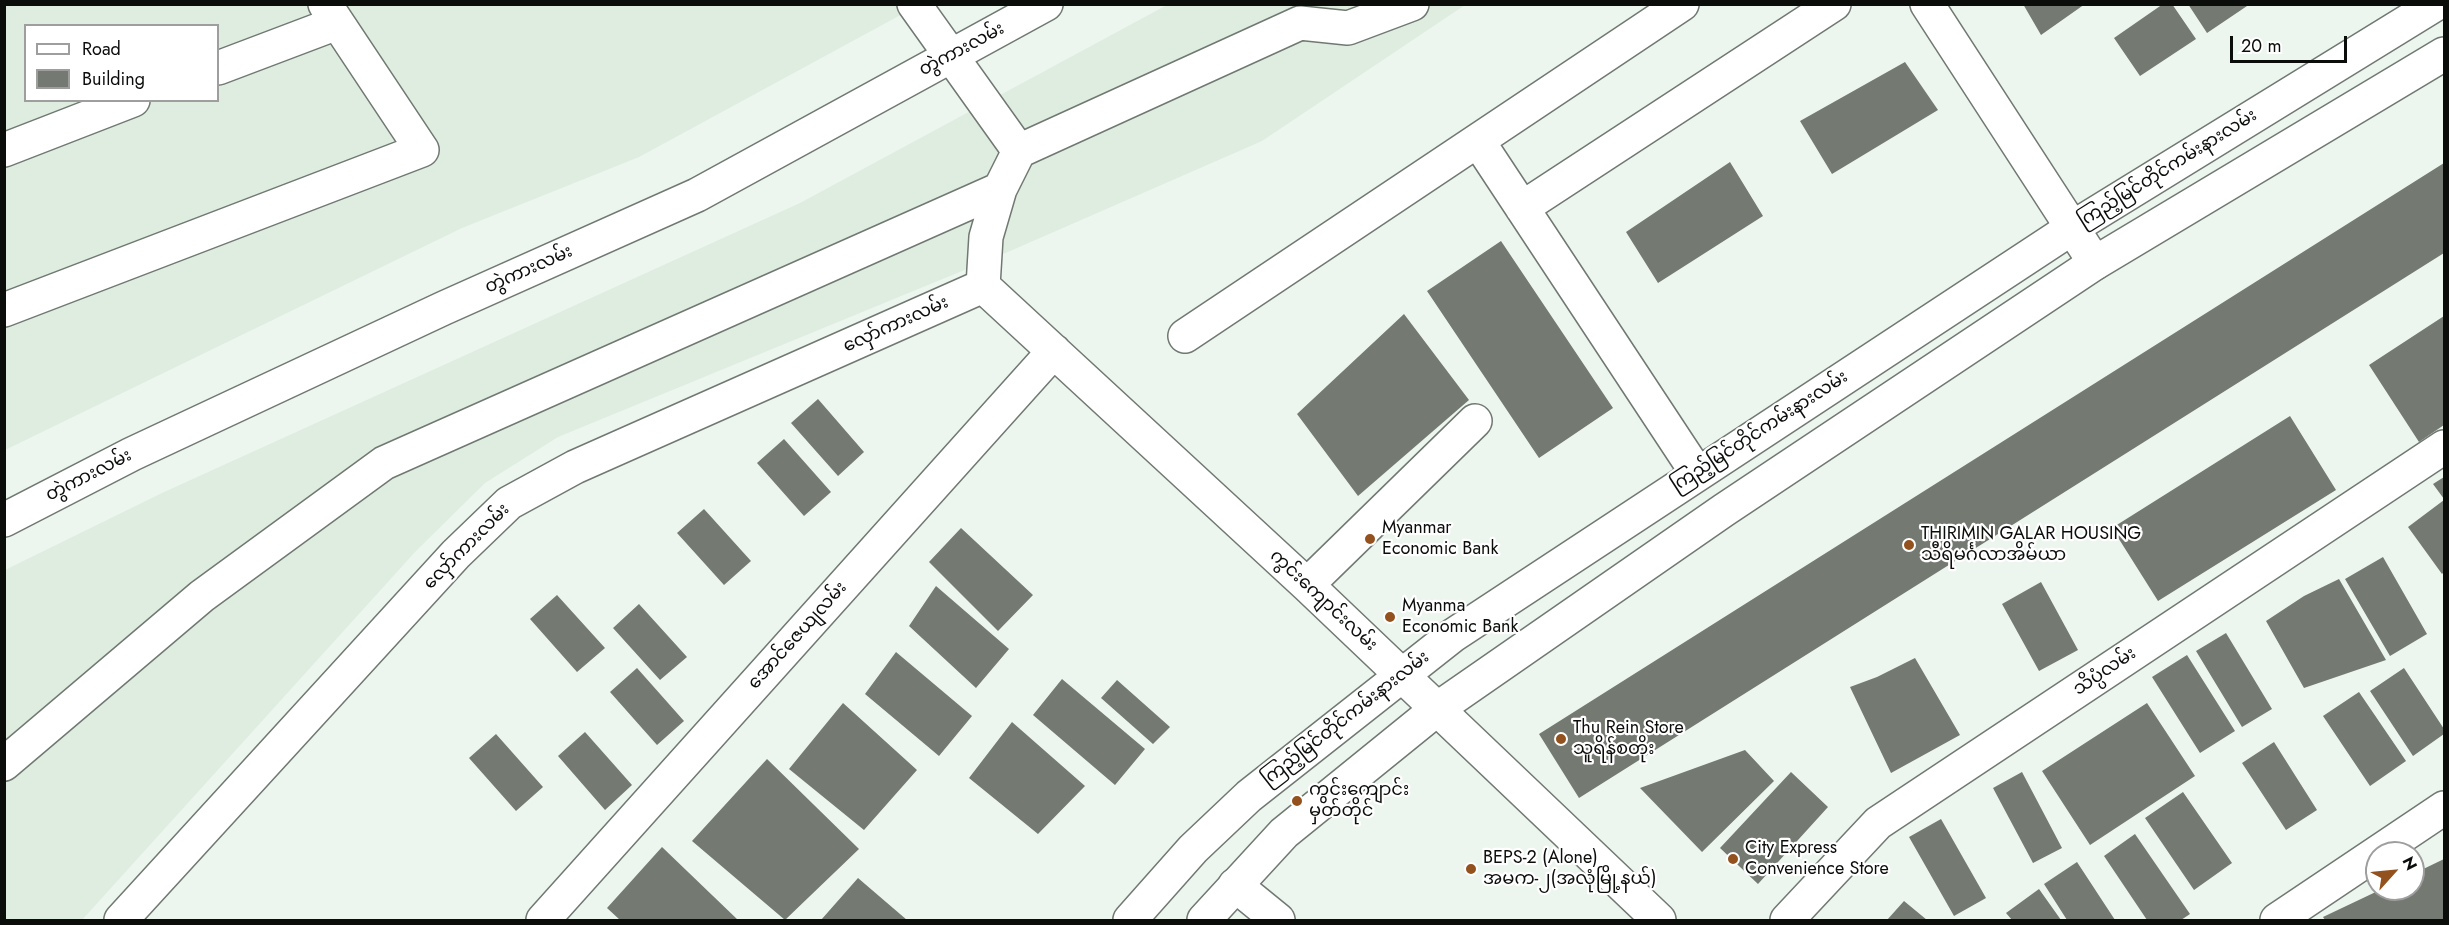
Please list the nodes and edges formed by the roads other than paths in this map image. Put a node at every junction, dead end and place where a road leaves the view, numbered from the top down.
1 (914, 4) edge
2 (1046, 4) edge
3 (1412, 4) edge
4 (1682, 4) edge
5 (1834, 4) edge
6 (1927, 4) edge
7 (2436, 4) edge
8 (331, 14) edge
9 (2445, 54) edge
10 (949, 55) junction
11 (219, 68) edge
12 (128, 102) edge
13 (1478, 141) junction
14 (4, 150) edge
15 (1019, 151) junction
16 (1000, 189) junction
17 (1522, 208) junction
18 (2072, 228) junction
19 (2095, 263) junction
20 (983, 286) junction
21 (4, 310) edge
22 (1185, 336) dead end
23 (1889, 348) junction
24 (1054, 351) junction
25 (1912, 386) junction
26 (1475, 421) dead end
27 (2445, 447) edge
28 (1696, 473) junction
29 (4, 520) edge
30 (1307, 585) junction
31 (1401, 675) junction
32 (1437, 709) junction
33 (4, 764) edge
34 (2445, 807) edge
35 (1235, 885) junction
36 (121, 921) edge
37 (543, 921) edge
38 (1130, 921) edge
39 (1204, 921) edge
40 (1278, 921) edge
41 (1659, 921) edge
42 (1787, 921) edge
43 (2277, 921) edge

1 - 10 street
2 - 10 street, တွဲကားလမ်း
3 - 15 street
4 - 13 street
5 - 17 street
6 - 18 street
7 - 18 street, ကြည့်မြင်တိုင်ကမ်းနားလမ်း
8 - 11 street
8 - 21 street
9 - 19 street
10 - 15 street
10 - 29 street, တွဲကားလမ်း
12 - 14 street
13 - 17 street
13 - 22 street
15 - 16 street
16 - 20 street
16 - 33 street
17 - 28 street
18 - 19 street
18 - 23 street, ကြည့်မြင်တိုင်ကမ်းနားလမ်း
19 - 25 street
20 - 24 street, ကွင်းကျောင်းလမ်း
20 - 36 street, လှော်ကားလမ်း
23 - 25 street
23 - 28 street, ကြည့်မြင်တိုင်ကမ်းနားလမ်း
24 - 30 street, ကွင်းကျောင်းလမ်း
24 - 37 street, အောင်ဇေယျလမ်း
25 - 32 street
26 - 30 street
27 - 42 street, သိပ္ပံလမ်း
28 - 31 street, ကြည့်မြင်တိုင်ကမ်းနားလမ်း
30 - 31 street, ကွင်းကျောင်းလမ်း
31 - 32 street, ကွင်းကျောင်းလမ်း
31 - 38 street, ကြည့်မြင်တိုင်ကမ်းနားလမ်း
32 - 35 street
32 - 41 street, ကွင်းကျောင်းလမ်း
34 - 43 street
35 - 39 street
35 - 40 street

